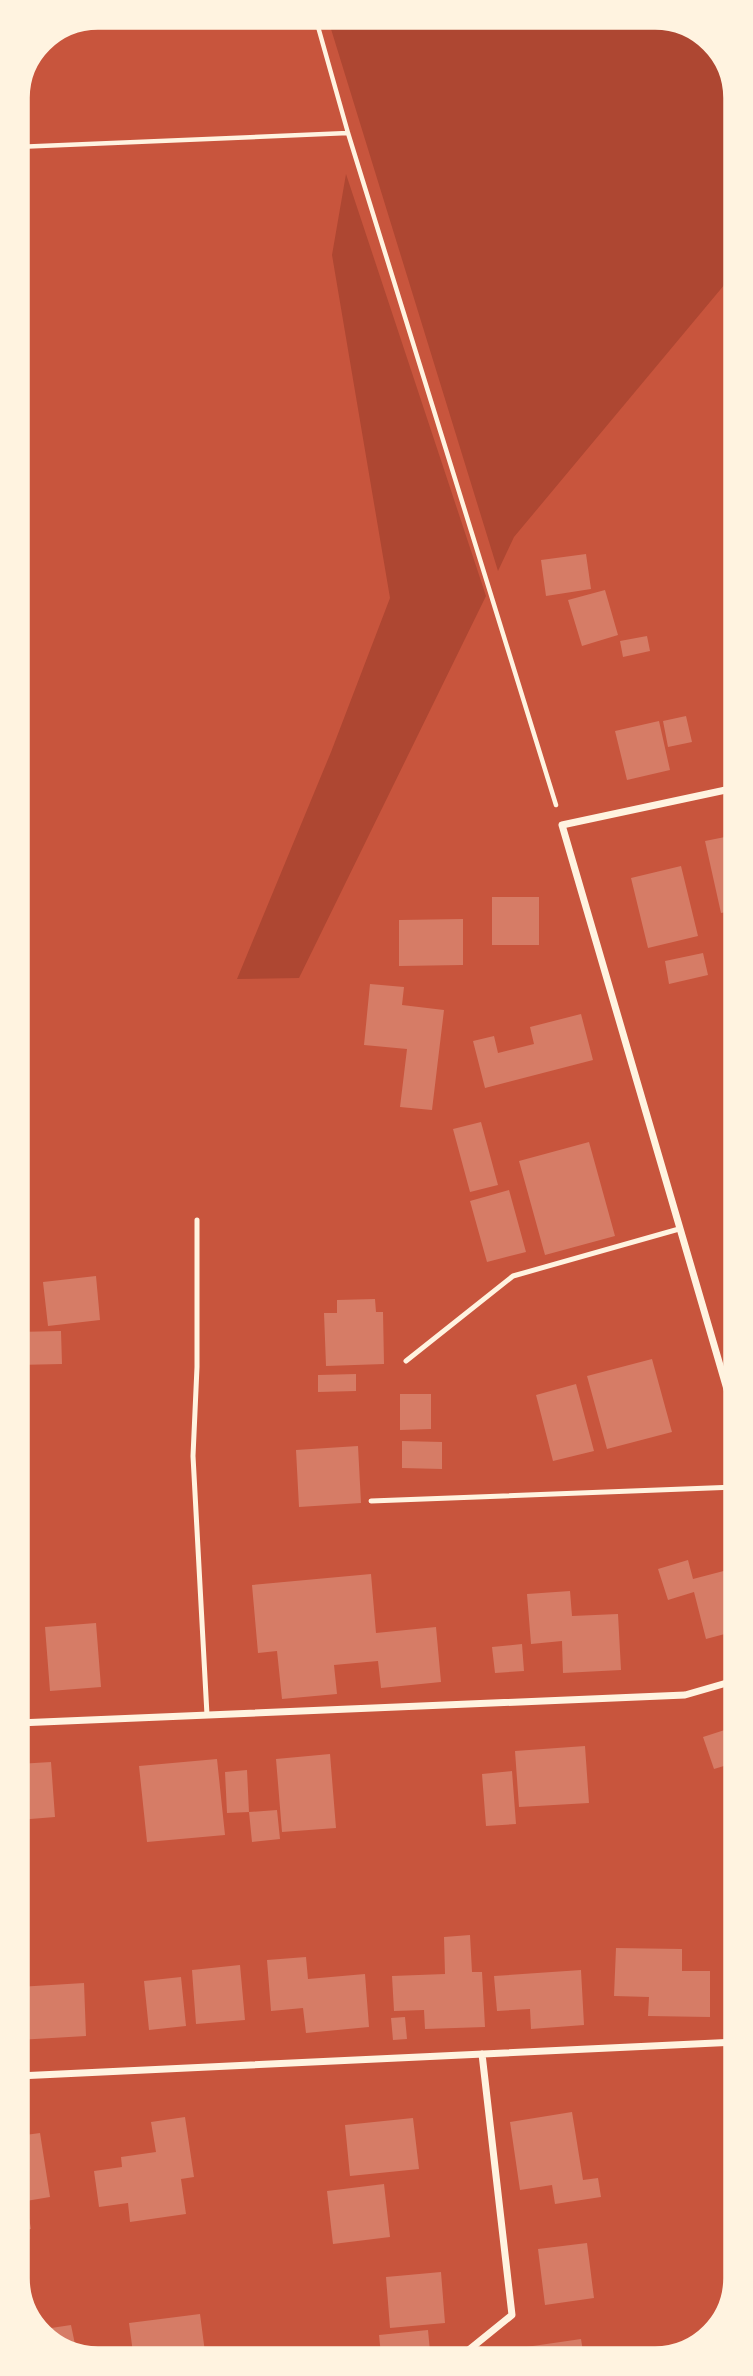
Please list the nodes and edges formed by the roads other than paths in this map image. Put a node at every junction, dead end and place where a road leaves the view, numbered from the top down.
1 (725, 790) edge
2 (197, 1220) dead end
3 (679, 1229) junction
4 (405, 1361) dead end
5 (725, 1382) edge
6 (725, 1487) edge
7 (371, 1502) dead end
8 (725, 1683) edge
9 (207, 1714) junction
10 (28, 1723) edge
11 (725, 2043) edge
12 (482, 2054) junction
13 (28, 2076) edge
14 (471, 2348) edge

1 - 3 street
2 - 9 lane
3 - 4 lane
3 - 5 street
6 - 7 lane
8 - 9 street
9 - 10 street
11 - 12 street
12 - 13 street
12 - 14 street

